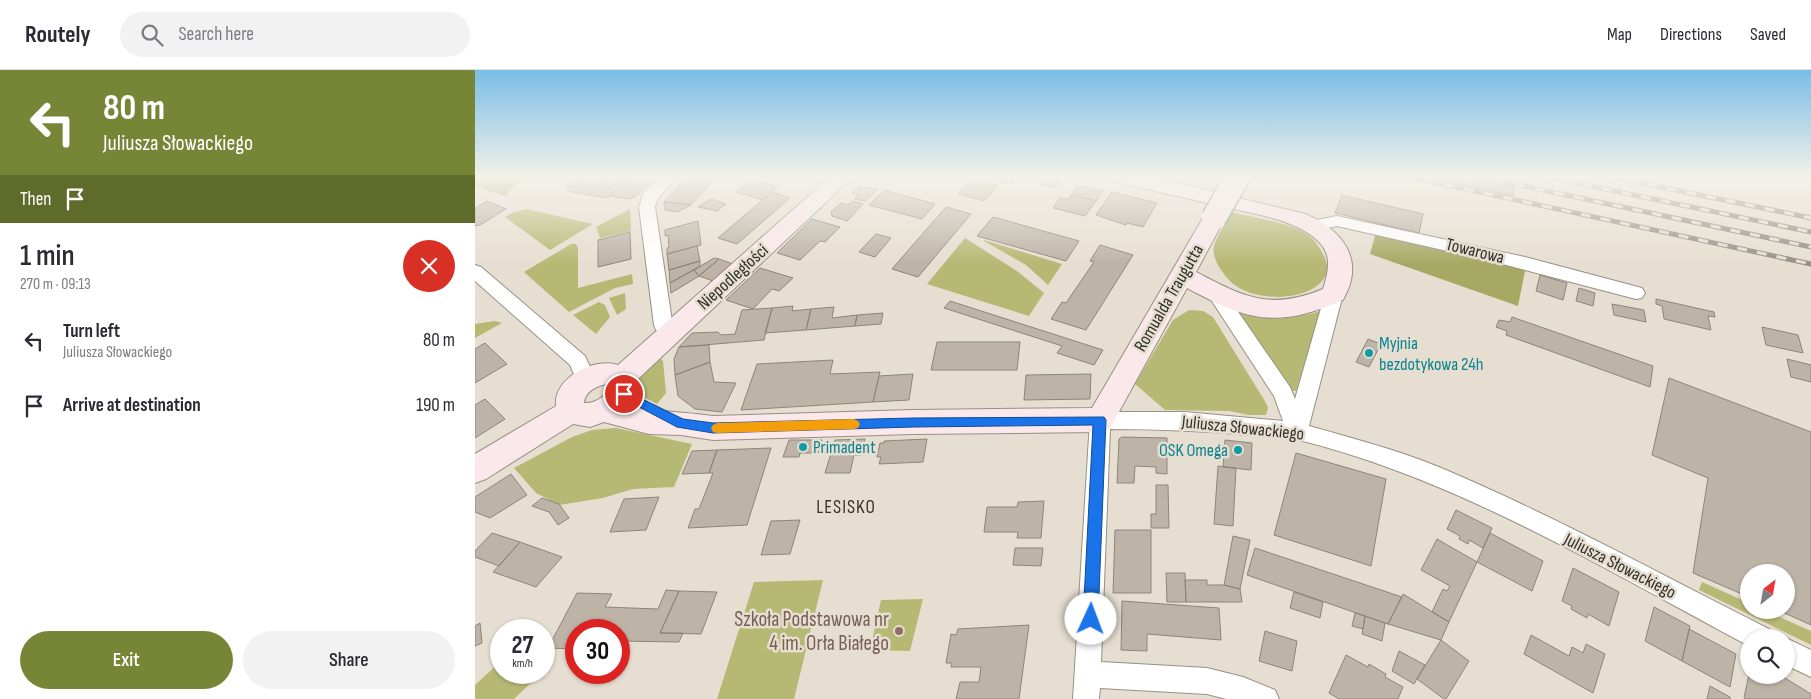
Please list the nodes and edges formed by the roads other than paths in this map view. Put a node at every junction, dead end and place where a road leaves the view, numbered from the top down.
1 (647, 205) edge
2 (811, 205) edge
3 (1221, 205) edge
4 (1244, 205) edge
5 (1313, 226) junction
6 (475, 271) edge
7 (1183, 276) junction
8 (1215, 292) junction
9 (1636, 293) dead end
10 (1334, 294) junction
11 (673, 330) junction
12 (586, 380) junction
13 (617, 394) junction
14 (571, 411) junction
15 (1100, 420) junction
16 (1297, 431) junction
17 (475, 470) edge
18 (1743, 629) edge
19 (1795, 656) edge
20 (1811, 664) edge
21 (1087, 686) edge
22 (1266, 699) edge

1 - 11 street
2 - 11 street, Niepodległości
3 - 7 street, Romualda Traugutta, bridge
4 - 5 street
5 - 9 street, Towarowa
5 - 10 street
6 - 12 street
7 - 8 street
7 - 15 street, Romualda Traugutta
8 - 10 street
8 - 16 street
10 - 16 street
11 - 13 street, Niepodległości
12 - 13 street
12 - 14 street
13 - 14 street
13 - 15 street, Juliusza Słowackiego
14 - 17 street
15 - 16 street, Juliusza Słowackiego
15 - 21 street
16 - 18 street, Juliusza Słowackiego
19 - 20 street
21 - 22 street

